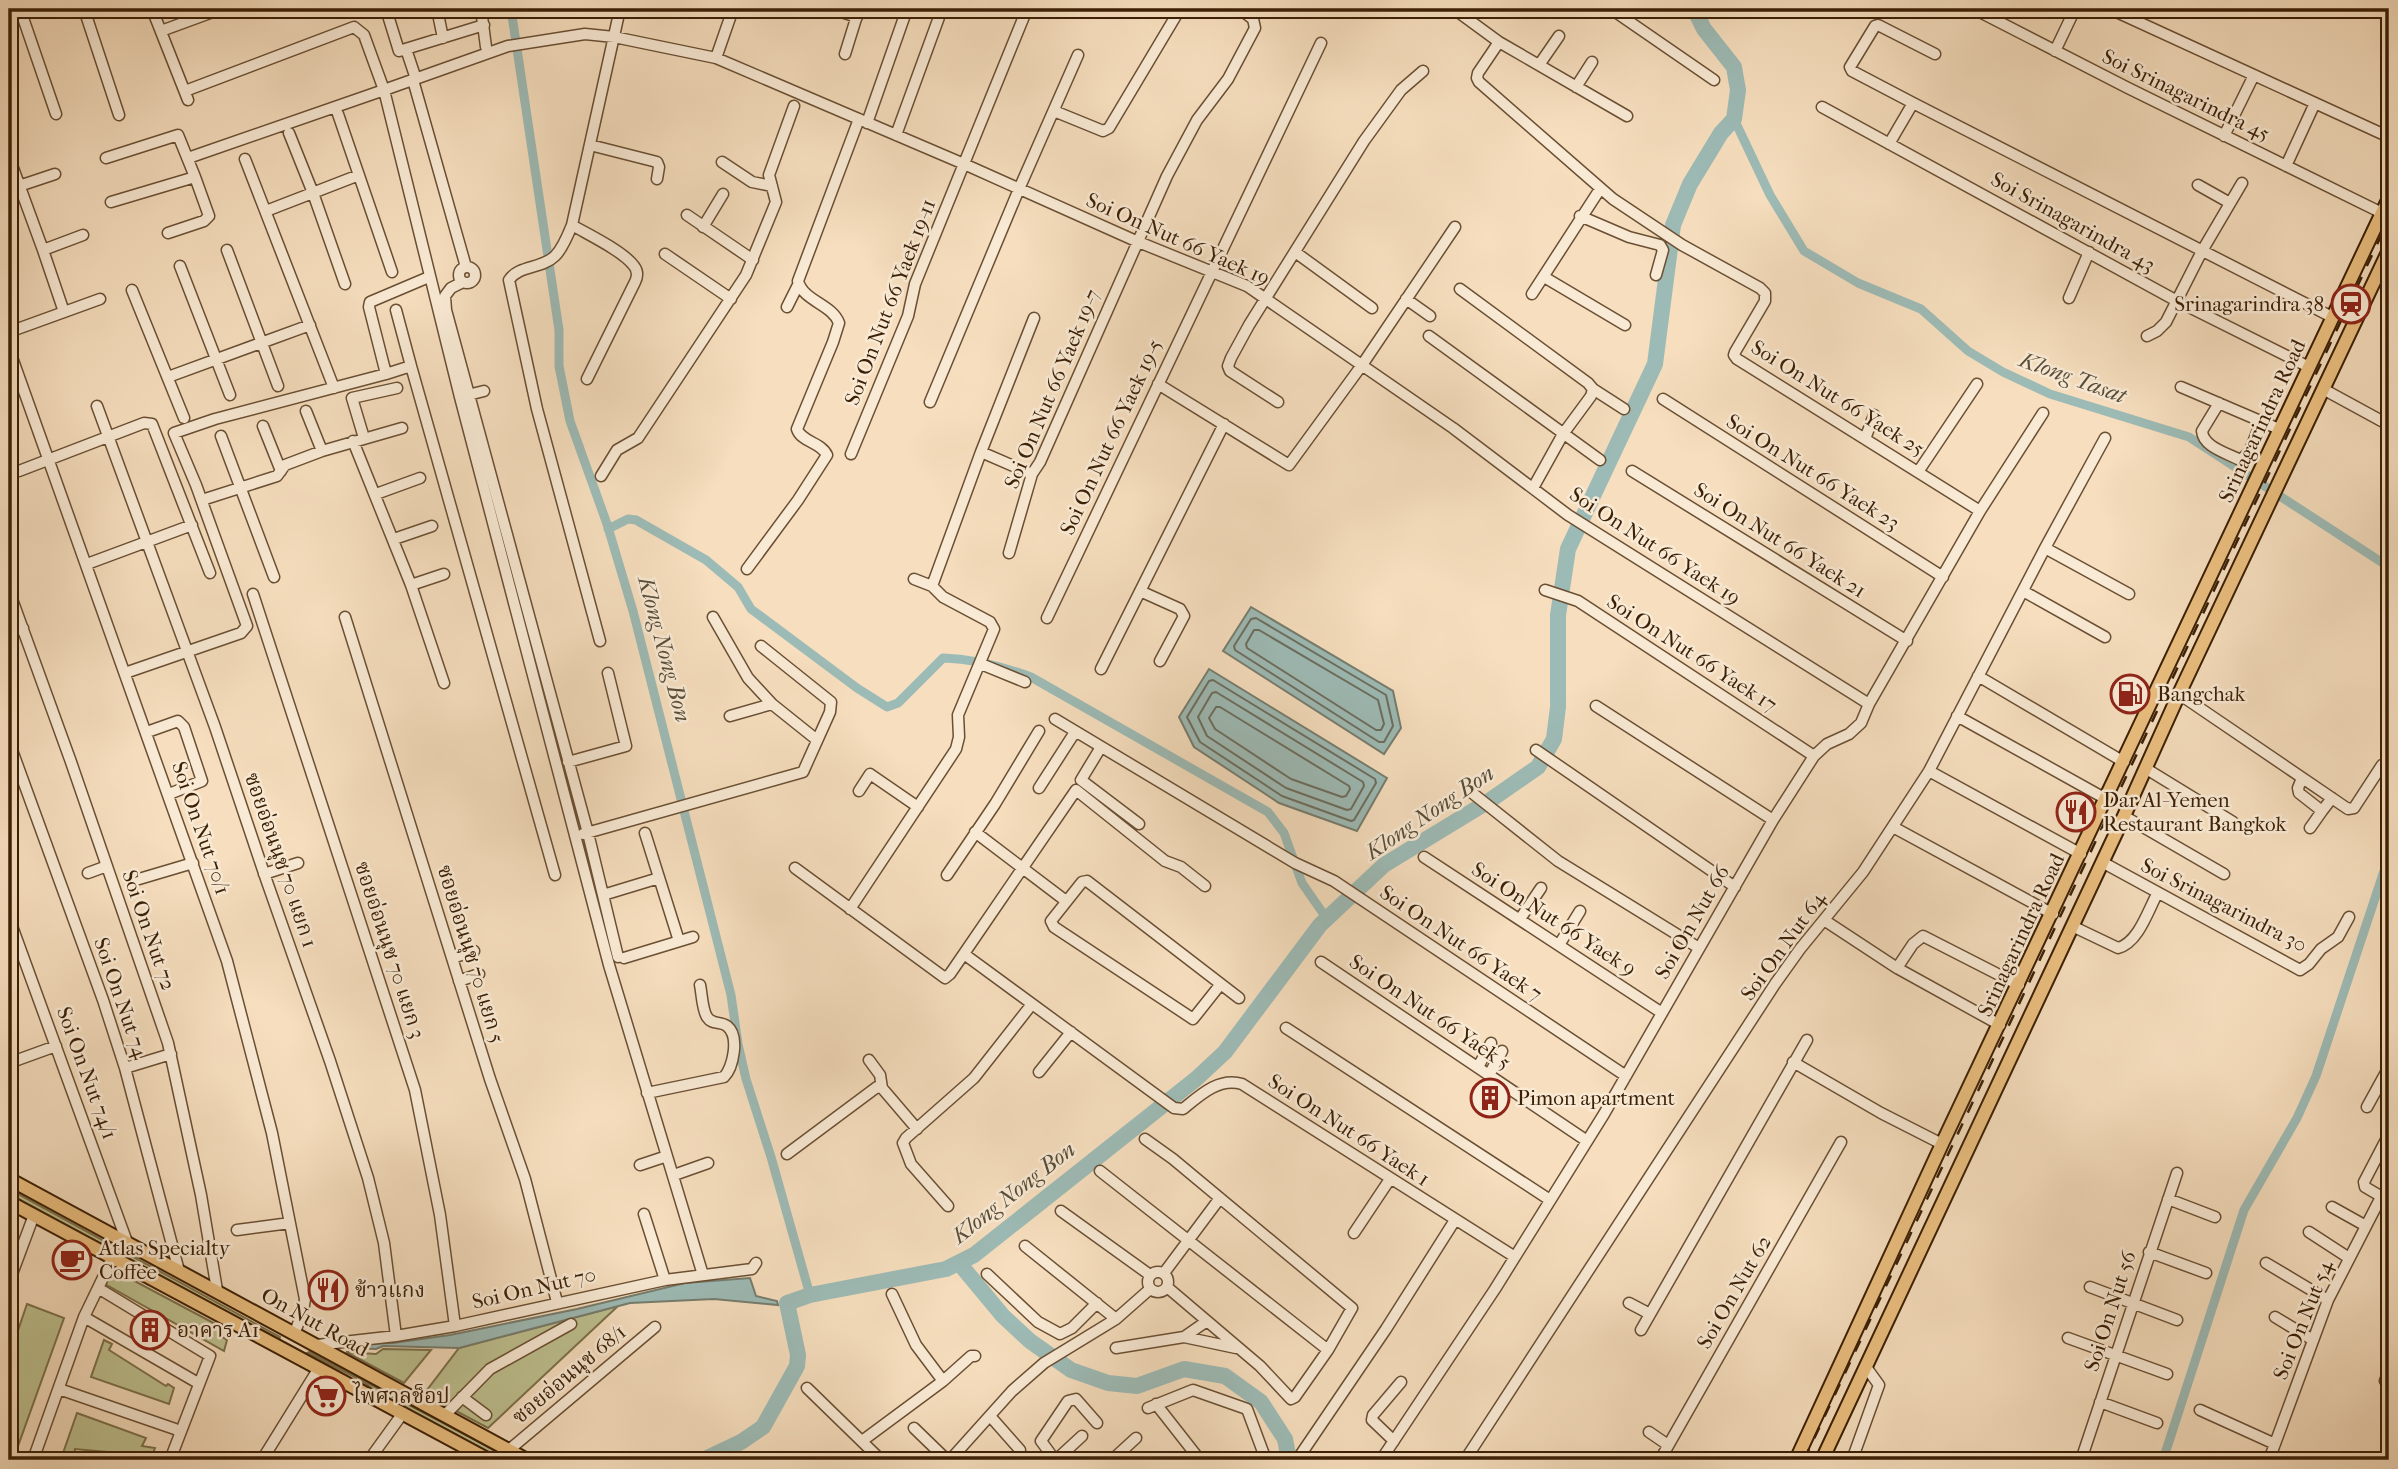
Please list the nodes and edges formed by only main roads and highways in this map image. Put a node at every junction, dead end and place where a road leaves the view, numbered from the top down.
1 (2389, 198) edge
2 (2389, 250) edge
3 (1990, 1045) junction
4 (2013, 1055) junction
5 (9, 1179) edge
6 (9, 1202) edge
7 (295, 1332) junction
8 (286, 1349) junction
9 (489, 1460) edge
10 (527, 1460) edge
11 (1796, 1460) edge
12 (1822, 1460) edge

1 - 3 main road, Srinagarindra Road
2 - 4 main road, Srinagarindra Road
3 - 4 main road
3 - 11 main road, Srinagarindra Road
4 - 12 main road, Srinagarindra Road
5 - 7 main road, On Nut Road
6 - 8 main road, On Nut Road
7 - 8 main road
7 - 10 main road, On Nut Road
8 - 9 main road, On Nut Road

